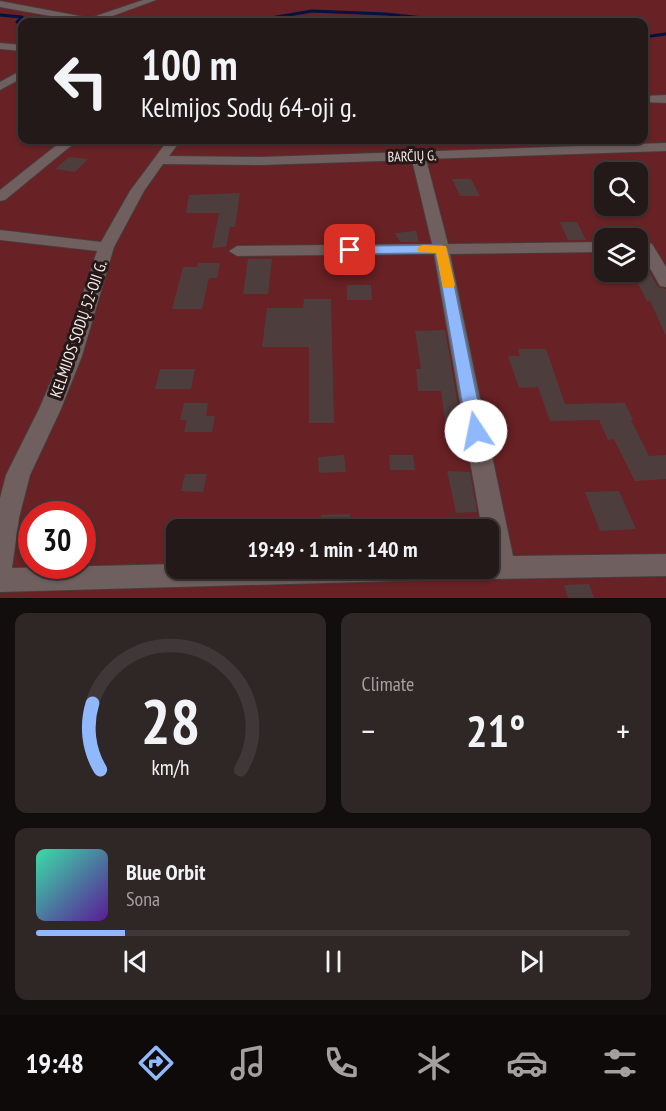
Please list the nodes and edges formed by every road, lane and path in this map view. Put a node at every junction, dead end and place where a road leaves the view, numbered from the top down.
1 (152, 0) edge
2 (0, 4) edge
3 (75, 18) edge
4 (100, 18) edge
5 (0, 46) edge
6 (18, 48) edge
7 (18, 76) edge
8 (0, 87) edge
9 (648, 99) edge
10 (666, 99) edge
11 (66, 144) edge
12 (171, 144) edge
13 (555, 145) edge
14 (666, 147) edge
15 (417, 156) junction
16 (158, 160) junction
17 (0, 197) edge
18 (0, 236) edge
19 (666, 246) edge
20 (106, 247) junction
21 (594, 247) edge
22 (648, 247) edge
23 (441, 249) junction
24 (237, 251) dead end
25 (648, 256) edge
26 (666, 282) edge
27 (487, 519) edge
28 (0, 565) edge
29 (666, 566) edge
30 (499, 568) edge
31 (166, 576) edge
32 (0, 580) edge

1 - 4 street
2 - 3 street
5 - 6 street
7 - 8 street
9 - 10 street
11 - 17 street
12 - 16 street, KELMIJOS SODŲ 52-OJI G.
13 - 14 street, BARČIŲ G.
13 - 15 street, BARČIŲ G.
15 - 16 street, BARČIŲ G.
15 - 23 street
16 - 20 street, KELMIJOS SODŲ 52-OJI G.
18 - 20 street
19 - 22 street
20 - 28 street, KELMIJOS SODŲ 52-OJI G.
21 - 23 street
23 - 24 street
23 - 27 street
25 - 26 street
29 - 30 street
31 - 32 street

